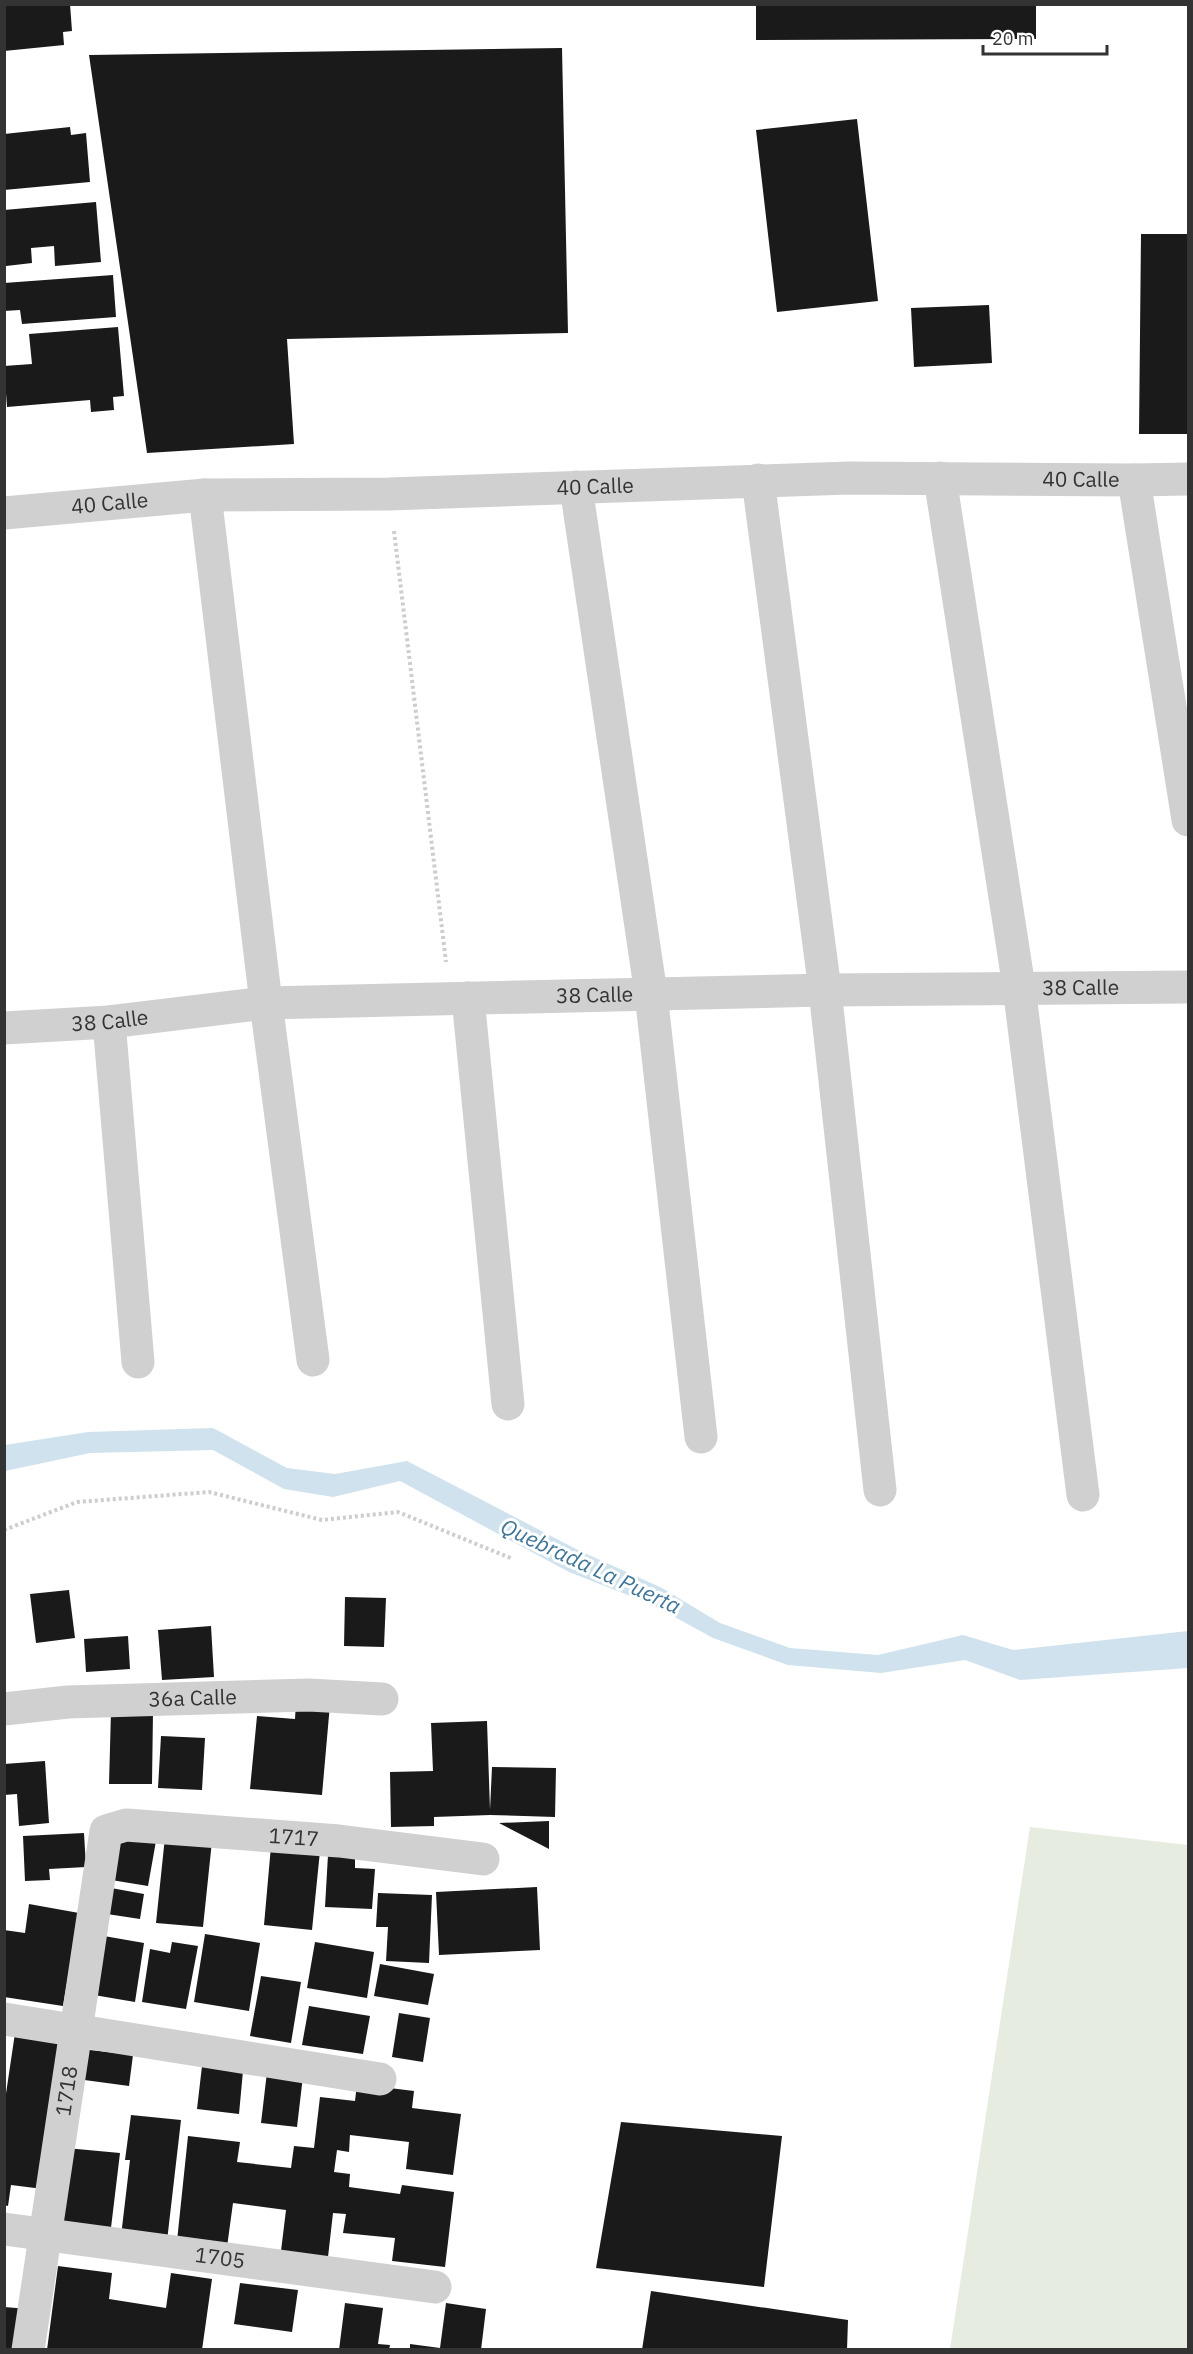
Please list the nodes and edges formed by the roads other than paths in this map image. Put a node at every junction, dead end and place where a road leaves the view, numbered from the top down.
1 (940, 478) junction
2 (1188, 478) edge
3 (758, 480) junction
4 (1134, 480) junction
5 (576, 487) junction
6 (205, 495) junction
7 (4, 513) edge
8 (1188, 820) edge
9 (1019, 987) junction
10 (1188, 987) edge
11 (825, 990) junction
12 (651, 994) junction
13 (459, 998) junction
14 (266, 1003) junction
15 (109, 1022) junction
16 (4, 1028) edge
17 (313, 1360) dead end
18 (138, 1362) dead end
19 (508, 1404) dead end
20 (700, 1437) dead end
21 (880, 1490) dead end
22 (1083, 1496) dead end
23 (382, 1699) dead end
24 (4, 1709) edge
25 (106, 1831) joint
26 (483, 1858) dead end
27 (4, 2019) edge
28 (76, 2030) junction
29 (380, 2079) dead end
30 (4, 2229) edge
31 (45, 2234) junction
32 (435, 2288) dead end
33 (28, 2349) edge

1 - 3 street, 40 Calle
1 - 4 street, 40 Calle
1 - 9 street
2 - 4 street, 40 Calle
3 - 5 street, 40 Calle
3 - 11 street
4 - 8 street
5 - 6 street, 40 Calle
5 - 12 street
6 - 7 street, 40 Calle
6 - 14 street
9 - 10 street, 38 Calle
9 - 11 street, 38 Calle
9 - 22 street
11 - 12 street, 38 Calle
11 - 21 street
12 - 13 street, 38 Calle
12 - 20 street
13 - 14 street, 38 Calle
13 - 19 street
14 - 15 street, 38 Calle
14 - 17 street
15 - 16 street, 38 Calle
15 - 18 street
23 - 24 street, 36a Calle
25 - 26 street, 1717
25 - 28 street, 1718
27 - 28 street
28 - 29 street
28 - 31 street, 1718
30 - 31 street, 1705
31 - 32 street, 1705
31 - 33 street, 1718

